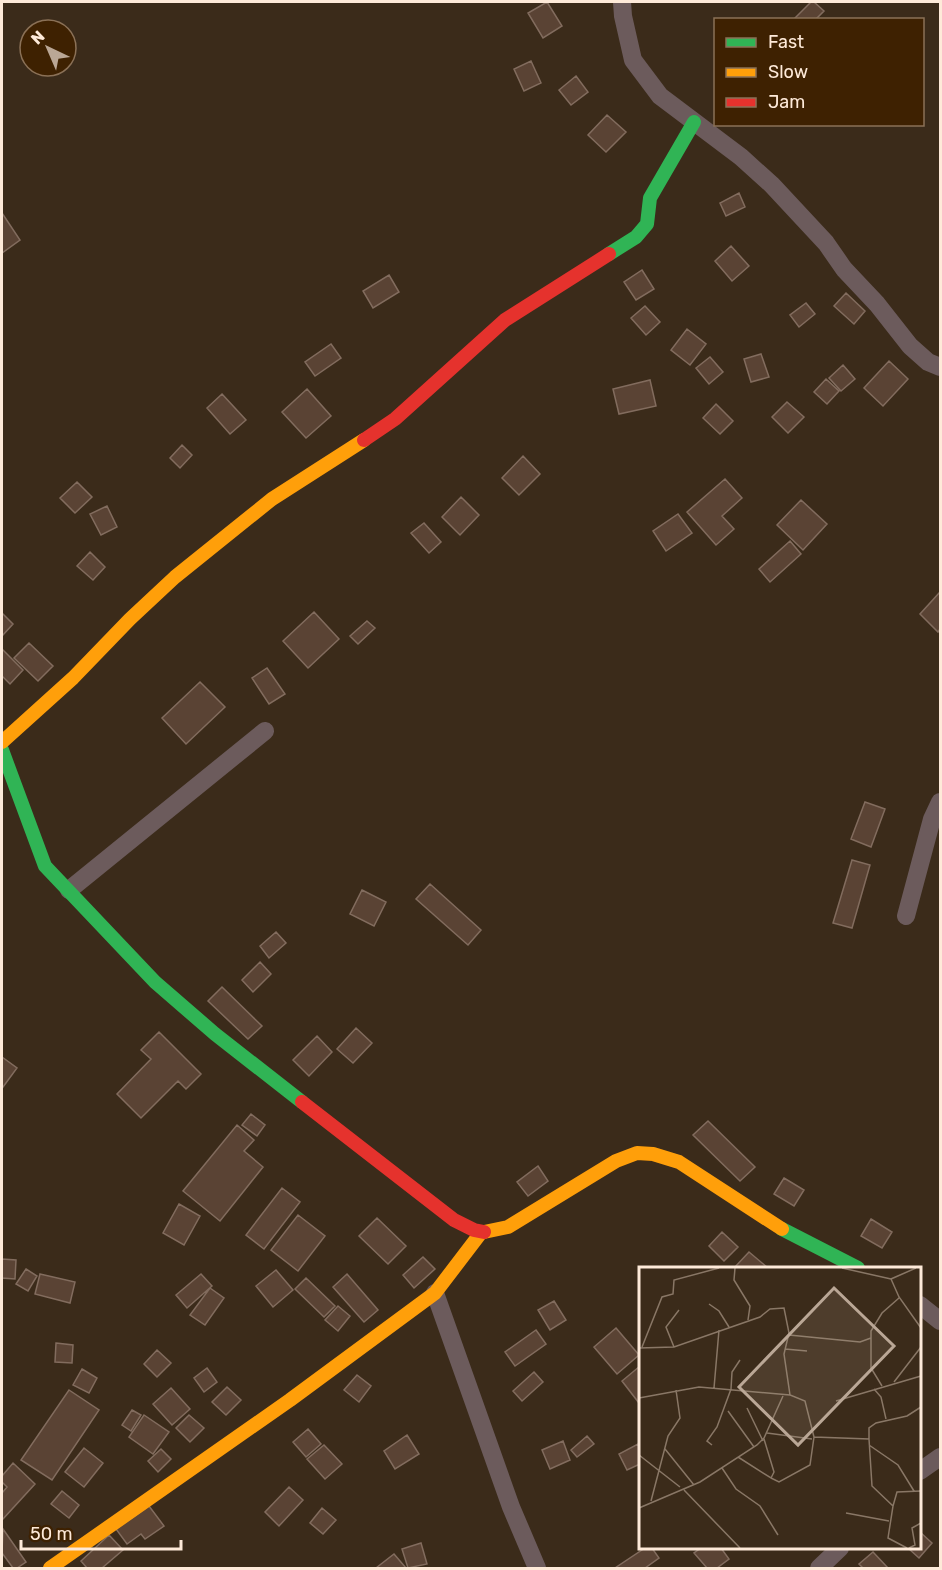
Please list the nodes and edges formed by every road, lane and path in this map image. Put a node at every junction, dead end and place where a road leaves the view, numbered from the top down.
1 (622, 2) edge
2 (694, 122) junction
3 (940, 367) edge
4 (265, 731) dead end
5 (2, 742) edge
6 (2, 750) edge
7 (940, 802) edge
8 (69, 890) junction
9 (906, 916) dead end
10 (480, 1234) junction
11 (854, 1267) edge
12 (435, 1293) junction
13 (921, 1306) edge
14 (940, 1321) edge
15 (940, 1457) edge
16 (921, 1470) edge
17 (839, 1549) edge
18 (50, 1569) edge
19 (537, 1569) edge
20 (819, 1569) edge

1 - 2 street
2 - 3 street
2 - 5 street
4 - 8 street
6 - 8 street
7 - 9 street
8 - 10 street
10 - 11 street
10 - 12 street
12 - 18 street
12 - 19 street
13 - 14 street
15 - 16 street
17 - 20 street

